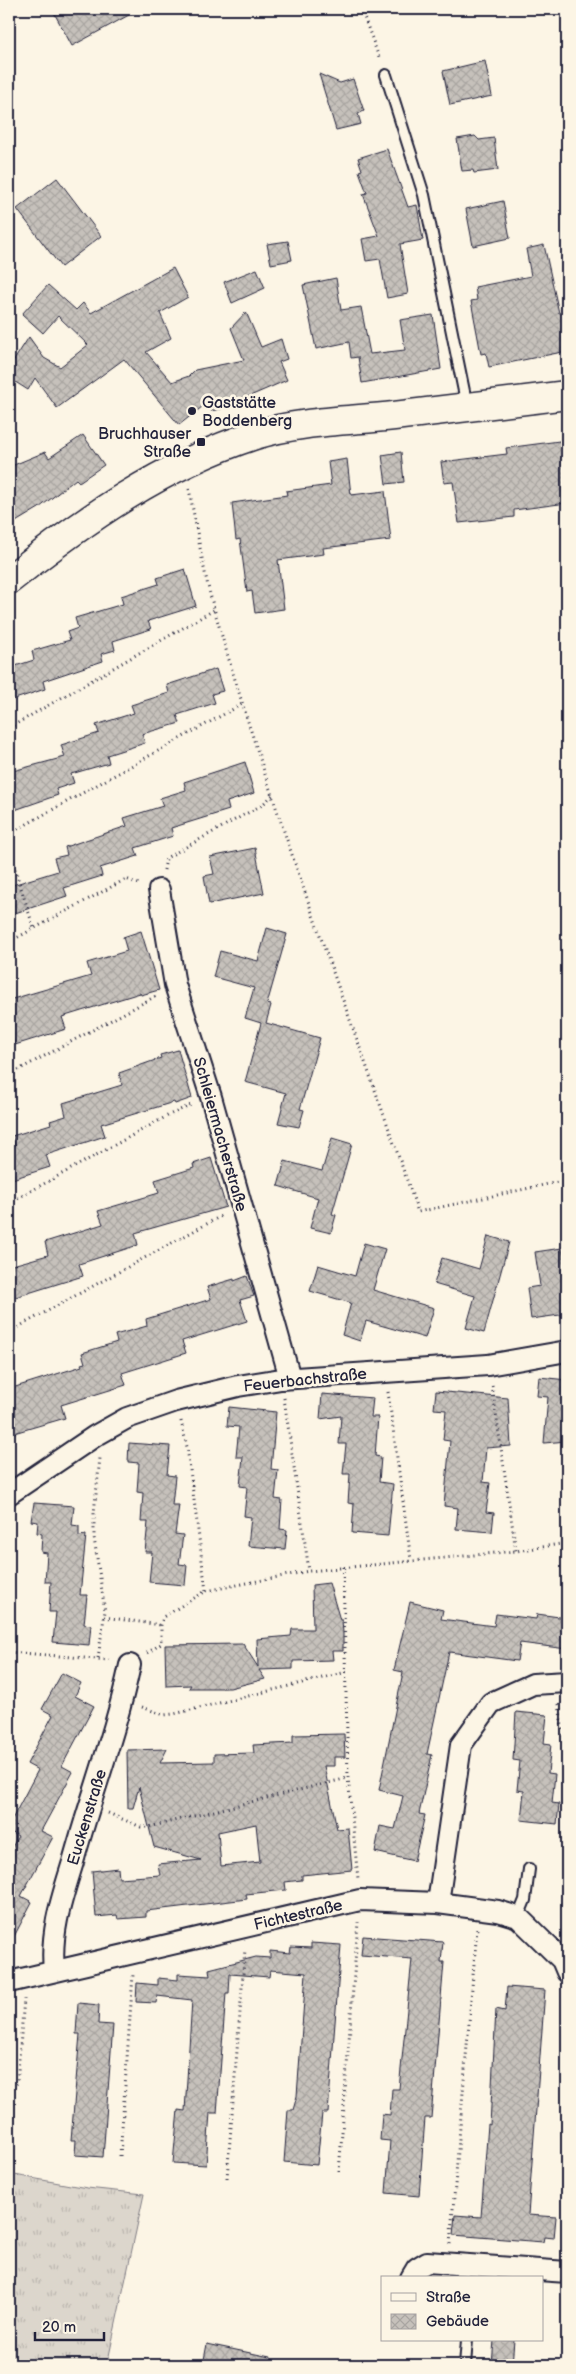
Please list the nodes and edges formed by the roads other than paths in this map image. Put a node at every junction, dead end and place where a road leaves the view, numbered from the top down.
1 (386, 75) road end
2 (567, 395) edge
3 (467, 406) junction
4 (9, 580) edge
5 (160, 890) road end
6 (567, 1350) edge
7 (290, 1378) junction
8 (9, 1494) edge
9 (130, 1665) road end
10 (562, 1682) edge
11 (529, 1869) dead end
12 (438, 1903) junction
13 (518, 1917) junction
14 (54, 1970) junction
15 (567, 1972) edge
16 (16, 1980) edge
17 (475, 2272) edge
18 (567, 2272) edge
19 (412, 2276) edge
20 (467, 2342) edge
21 (465, 2365) edge

1 - 3 lane
2 - 3 street
3 - 4 street
5 - 7 street, Schleiermacherstraße
6 - 7 street, Feuerbachstraße
7 - 8 street, Feuerbachstraße
9 - 14 street, Euckenstraße
10 - 12 street
11 - 13 lane
12 - 13 street, Fichtestraße
12 - 14 street, Fichtestraße
13 - 15 street, Fichtestraße
14 - 16 street, Fichtestraße
17 - 18 street
17 - 19 street
20 - 21 lane

